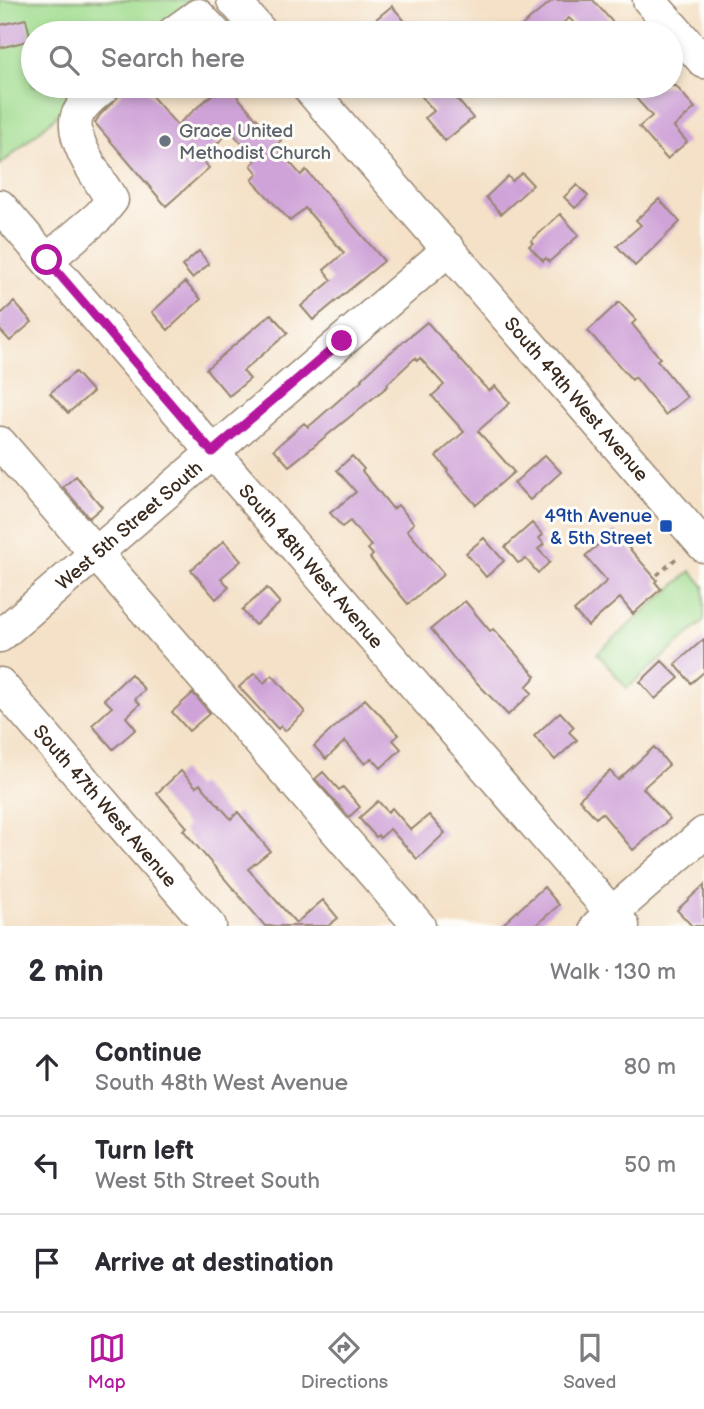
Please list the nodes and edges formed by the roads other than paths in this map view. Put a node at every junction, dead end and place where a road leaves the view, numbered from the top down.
1 (233, 0) edge
2 (649, 0) edge
3 (251, 21) edge
4 (668, 21) edge
5 (683, 38) edge
6 (704, 62) edge
7 (91, 98) edge
8 (317, 98) edge
9 (0, 206) edge
10 (449, 249) junction
11 (47, 260) junction
12 (0, 443) edge
13 (212, 452) junction
14 (704, 546) edge
15 (96, 553) junction
16 (0, 636) edge
17 (0, 684) edge
18 (704, 833) edge
19 (610, 922) edge
20 (211, 926) edge
21 (419, 926) edge

1 - 3 street
2 - 4 street
5 - 6 street
7 - 11 street
8 - 10 street, South 49th West Avenue
9 - 11 street, South 48th West Avenue
10 - 13 street, West 5th Street South
10 - 14 street, South 49th West Avenue
11 - 13 street, South 48th West Avenue
12 - 15 street
13 - 15 street, West 5th Street South
13 - 19 street, South 48th West Avenue
15 - 16 street, West 5th Street South
15 - 21 street
17 - 20 street, South 47th West Avenue
18 - 19 street

